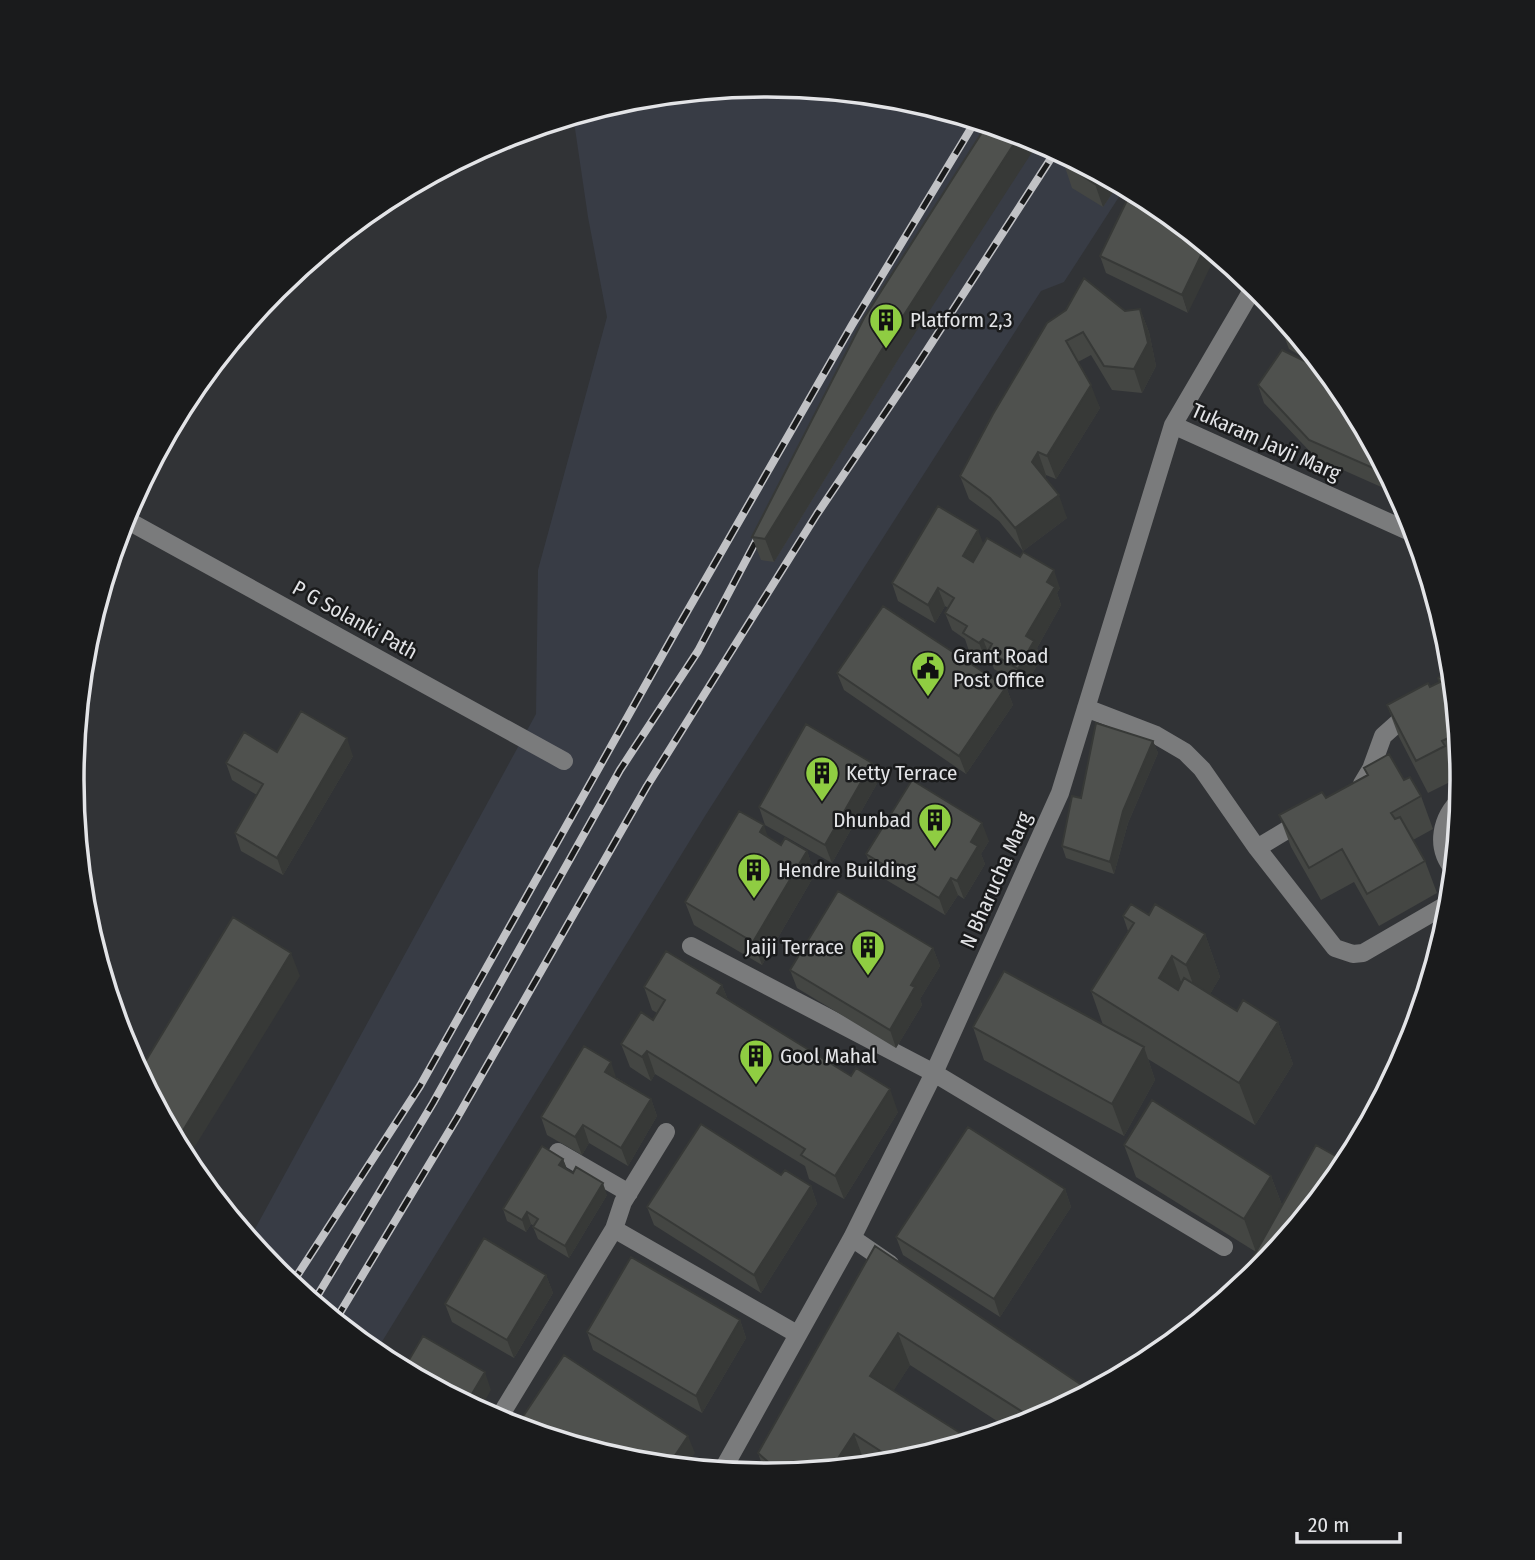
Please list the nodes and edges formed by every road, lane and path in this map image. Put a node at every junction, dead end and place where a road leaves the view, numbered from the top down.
1 (1249, 295) edge
2 (1173, 425) junction
3 (134, 524) edge
4 (1403, 529) edge
5 (1423, 700) edge
6 (1086, 708) junction
7 (564, 761) dead end
8 (1350, 792) edge
9 (1450, 809) edge
10 (1315, 813) edge
11 (1256, 848) junction
12 (1447, 855) edge
13 (1439, 909) edge
14 (691, 946) dead end
15 (934, 1073) junction
16 (666, 1132) dead end
17 (558, 1152) edge
18 (629, 1193) junction
19 (614, 1229) junction
20 (852, 1238) junction
21 (1224, 1247) edge
22 (907, 1275) edge
23 (797, 1334) junction
24 (504, 1410) edge
25 (727, 1462) edge

1 - 2 street, N Bharucha Marg
2 - 4 street, Tukaram Javji Marg
2 - 6 street, N Bharucha Marg
3 - 7 street, P G Solanki Path
5 - 8 street
6 - 11 street
6 - 15 street, N Bharucha Marg
9 - 12 street
10 - 11 street
11 - 13 street
14 - 15 street
15 - 20 street, N Bharucha Marg
15 - 21 street
16 - 18 street
17 - 18 street
18 - 19 street
19 - 23 street
19 - 24 street
20 - 22 street
20 - 23 street, N Bharucha Marg
23 - 25 street, N Bharucha Marg

